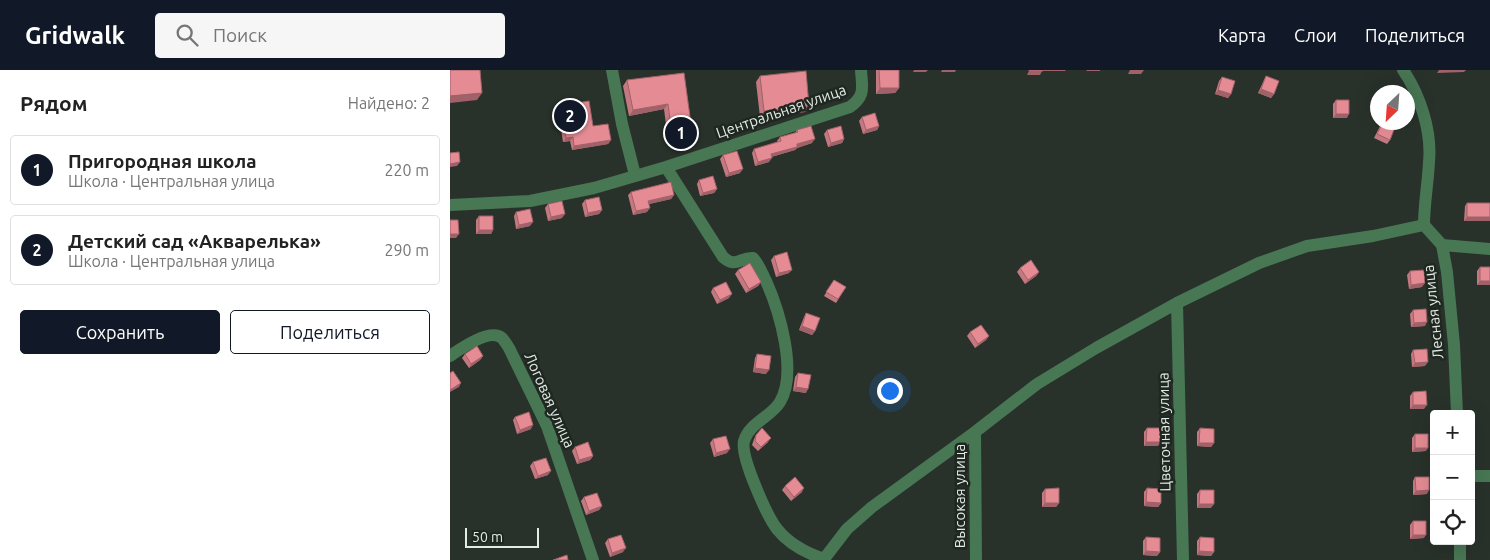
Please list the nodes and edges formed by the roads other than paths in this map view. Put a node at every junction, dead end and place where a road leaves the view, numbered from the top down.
1 (612, 70) edge
2 (861, 70) edge
3 (1403, 70) edge
4 (666, 167) junction
5 (635, 176) junction
6 (450, 206) edge
7 (1424, 225) junction
8 (1442, 245) junction
9 (1490, 249) edge
10 (1177, 303) junction
11 (450, 356) edge
12 (1457, 410) edge
13 (975, 432) junction
14 (1475, 476) edge
15 (1490, 476) edge
16 (1460, 545) edge
17 (593, 560) edge
18 (976, 560) edge
19 (1183, 560) edge
20 (1460, 560) edge

1 - 5 street
2 - 4 street, Центральная улица
3 - 7 street
4 - 5 street, Центральная улица
4 - 13 street
5 - 6 street, Центральная улица
7 - 8 street, Лесная улица
7 - 10 street
8 - 9 street
8 - 12 street, Лесная улица
10 - 13 street
10 - 19 street, Цветочная улица
11 - 17 street, Логовая улица
13 - 18 street, Высокая улица
14 - 15 street
16 - 20 street

